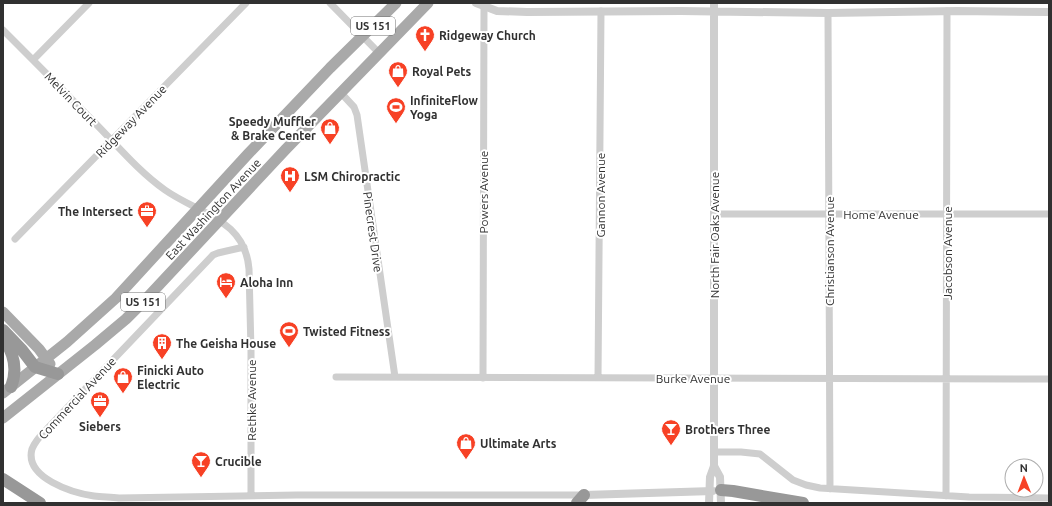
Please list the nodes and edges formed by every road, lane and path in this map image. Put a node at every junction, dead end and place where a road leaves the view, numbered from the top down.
1 (89, 3) edge
2 (246, 3) edge
3 (330, 3) edge
4 (396, 3) edge
5 (428, 3) edge
6 (714, 3) edge
7 (480, 5) edge
8 (601, 11) junction
9 (947, 11) junction
10 (714, 12) junction
11 (1049, 12) edge
12 (828, 13) junction
13 (3, 30) edge
14 (363, 36) junction
15 (379, 53) junction
16 (33, 60) junction
17 (341, 93) junction
18 (111, 141) junction
19 (198, 209) junction
20 (714, 214) junction
21 (829, 214) junction
22 (947, 214) junction
23 (1049, 214) edge
24 (219, 221) junction
25 (15, 240) dead end
26 (244, 247) junction
27 (3, 312) edge
28 (3, 330) edge
29 (3, 338) edge
30 (46, 359) junction
31 (35, 367) junction
32 (58, 374) junction
33 (336, 377) dead end
34 (395, 377) junction
35 (483, 378) junction
36 (598, 378) junction
37 (714, 378) junction
38 (830, 379) junction
39 (946, 379) junction
40 (1049, 379) edge
41 (7, 390) edge
42 (3, 418) edge
43 (714, 452) junction
44 (714, 466) junction
45 (3, 479) edge
46 (3, 486) edge
47 (830, 489) junction
48 (721, 490) junction
49 (709, 491) junction
50 (251, 495) junction
51 (946, 496) junction
52 (1049, 498) edge
53 (580, 499) edge
54 (39, 503) edge
55 (709, 503) edge
56 (721, 503) edge
57 (803, 503) edge

1 - 16 street
2 - 18 street, Ridgeway Avenue
3 - 14 street
4 - 14 main road, East Washington Avenue / US 151
5 - 15 main road, East Washington Avenue / US 151
6 - 10 street, North Fair Oaks Avenue
7 - 8 street
7 - 35 street, Powers Avenue
8 - 10 street
8 - 36 street, Gannon Avenue
9 - 11 street
9 - 12 street
9 - 22 street, Jacobson Avenue
10 - 12 street
10 - 20 street, North Fair Oaks Avenue
12 - 21 street, Christianson Avenue
13 - 16 street, Melvin Court
14 - 15 street
14 - 19 main road, East Washington Avenue / US 151
15 - 17 main road, East Washington Avenue / US 151
16 - 18 street, Melvin Court
17 - 24 main road, East Washington Avenue / US 151
17 - 34 street, Pinecrest Drive
18 - 19 street, Melvin Court
18 - 25 street, Ridgeway Avenue
19 - 24 street, Melvin Court
19 - 30 main road, East Washington Avenue / US 151
20 - 21 street, Home Avenue
20 - 37 street, North Fair Oaks Avenue
21 - 22 street, Home Avenue
21 - 38 street, Christianson Avenue
22 - 23 street, Home Avenue
22 - 39 street, Jacobson Avenue
24 - 26 street, Rethke Avenue
24 - 32 main road, East Washington Avenue / US 151
26 - 50 street, Rethke Avenue
26 - 50 street, Commercial Avenue
27 - 30 main road
28 - 31 highway
29 - 41 highway
30 - 31 main road, East Washington Avenue / US 151
30 - 32 main road
31 - 32 highway
31 - 41 main road, East Washington Avenue / US 151
32 - 42 main road, East Washington Avenue / US 151
33 - 34 street, Burke Avenue
34 - 35 street, Burke Avenue
35 - 36 street, Burke Avenue
36 - 37 street, Burke Avenue
37 - 38 street, Burke Avenue
37 - 43 street, North Fair Oaks Avenue
38 - 39 street, Burke Avenue
38 - 47 street, Christianson Avenue
39 - 40 street, Burke Avenue
39 - 51 street, Jacobson Avenue
43 - 44 street, North Fair Oaks Avenue
43 - 47 street
44 - 48 street, North Fair Oaks Avenue
44 - 49 street, North Fair Oaks Avenue
45 - 54 highway
46 - 54 main road
47 - 51 street
48 - 49 street, Commercial Avenue
48 - 56 street, North Fair Oaks Avenue
48 - 57 highway
49 - 53 street, Commercial Avenue
49 - 55 street, North Fair Oaks Avenue
50 - 53 street, Commercial Avenue
51 - 52 street

